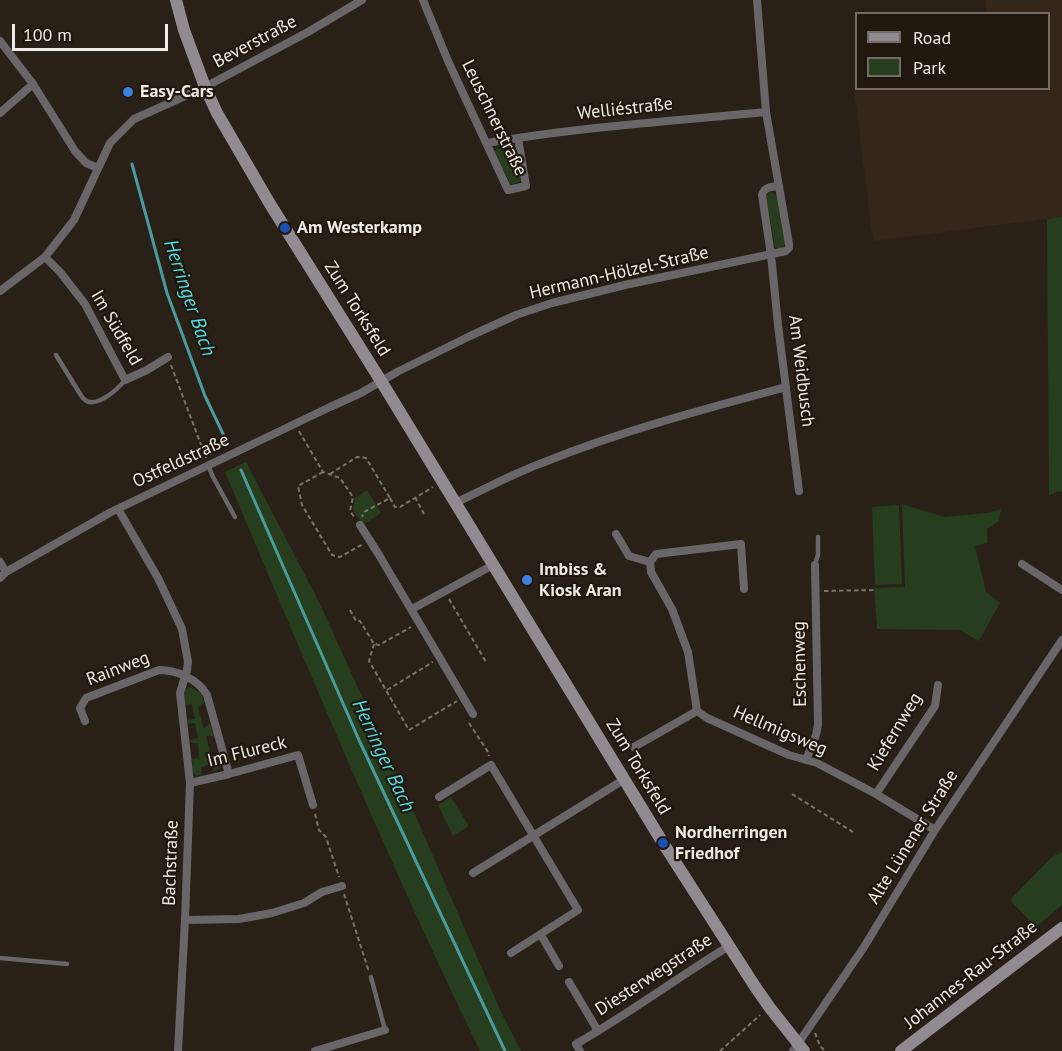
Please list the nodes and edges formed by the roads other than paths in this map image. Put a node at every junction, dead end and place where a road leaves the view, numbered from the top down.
1 (176, 0) edge
2 (362, 0) edge
3 (423, 0) edge
4 (757, 0) edge
5 (0, 41) edge
6 (33, 84) junction
7 (205, 87) junction
8 (766, 112) junction
9 (0, 113) edge
10 (518, 138) junction
11 (487, 143) junction
12 (98, 168) junction
13 (778, 186) junction
14 (771, 255) junction
15 (45, 257) junction
16 (0, 291) edge
17 (56, 355) dead end
18 (168, 357) road end
19 (125, 380) junction
20 (381, 381) junction
21 (786, 387) junction
22 (208, 465) junction
23 (800, 491) dead end
24 (455, 503) junction
25 (118, 509) junction
26 (235, 517) dead end
27 (358, 524) road end
28 (616, 534) dead end
29 (818, 537) dead end
30 (0, 562) edge
31 (650, 562) junction
32 (1022, 564) dead end
33 (493, 565) junction
34 (815, 565) joint
35 (3, 575) edge
36 (744, 589) dead end
37 (1062, 590) edge
38 (411, 609) junction
39 (1062, 640) edge
40 (185, 677) junction
41 (938, 685) dead end
42 (698, 711) junction
43 (470, 716) road end
44 (85, 722) dead end
45 (634, 747) dead end
46 (806, 760) junction
47 (229, 774) junction
48 (625, 779) junction
49 (190, 783) junction
50 (876, 794) junction
51 (439, 797) dead end
52 (313, 805) dead end
53 (935, 830) junction
54 (534, 835) junction
55 (473, 873) dead end
56 (342, 886) dead end
57 (185, 920) junction
58 (1062, 928) edge
59 (540, 935) junction
60 (729, 946) junction
61 (511, 953) dead end
62 (0, 958) edge
63 (67, 964) dead end
64 (559, 966) dead end
65 (371, 977) dead end
66 (569, 982) dead end
67 (385, 1030) joint
68 (598, 1032) junction
69 (798, 1049) edge
70 (178, 1051) edge
71 (315, 1051) edge
72 (580, 1051) edge
73 (901, 1051) edge

1 - 7 main road, Zum Torksfeld
2 - 7 street, Beverstraße
3 - 11 street, Leuschnerstraße
4 - 8 street
5 - 6 street
6 - 9 street
6 - 12 street
7 - 12 street, Beverstraße
7 - 20 main road, Zum Torksfeld
8 - 10 street, Welliéstraße
8 - 13 street
10 - 11 street, Welliéstraße
10 - 11 street, Leuschnerstraße
12 - 15 street, Beverstraße
13 - 14 street, Am Weidbusch
13 - 14 street
14 - 20 street, Hermann-Hölzel-Straße
14 - 21 street, Am Weidbusch
15 - 16 street, Beverstraße
15 - 19 street, Im Südfeld
17 - 19 lane
18 - 19 street, Im Südfeld
20 - 22 street, Ostfeldstraße
20 - 24 main road, Zum Torksfeld
21 - 23 street, Am Weidbusch
21 - 24 street
22 - 25 street, Ostfeldstraße
22 - 26 lane
24 - 33 main road, Zum Torksfeld
25 - 35 street, Ostfeldstraße
25 - 40 street, Bachstraße
27 - 38 street
28 - 31 street
29 - 34 lane
30 - 35 street
31 - 36 street
31 - 42 street
32 - 37 street
33 - 38 street
33 - 48 main road, Zum Torksfeld
34 - 46 street, Eschenweg
38 - 43 street
39 - 53 street, Alte Lünener Straße
40 - 44 street, Rainweg
40 - 47 street
40 - 49 street, Bachstraße
41 - 50 street, Kiefernweg
42 - 45 street
42 - 46 street, Hellmigsweg
46 - 50 street, Hellmigsweg
47 - 49 street, Im Flureck
47 - 52 street, Im Flureck
48 - 54 street
48 - 60 main road, Zum Torksfeld
49 - 57 street, Bachstraße
50 - 53 street, Hellmigsweg
51 - 54 street
53 - 69 street, Alte Lünener Straße
54 - 55 street
54 - 59 street
56 - 57 street
57 - 70 street, Bachstraße
58 - 73 main road, Johannes-Rau-Straße
59 - 61 street
59 - 64 street
60 - 68 street, Diesterwegstraße
60 - 69 main road, Zum Torksfeld
62 - 63 lane
65 - 67 lane
66 - 68 street, Diesterwegstraße
67 - 71 street
68 - 72 street, Diesterwegstraße

